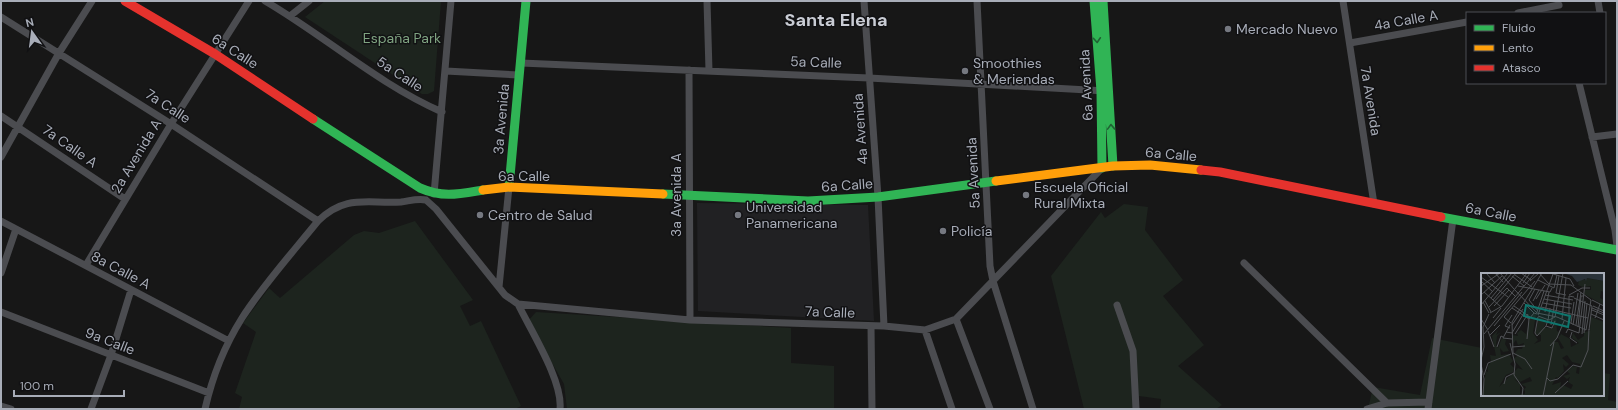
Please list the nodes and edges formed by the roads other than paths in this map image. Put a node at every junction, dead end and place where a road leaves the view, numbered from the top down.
1 (92, 1) edge
2 (125, 1) edge
3 (249, 1) edge
4 (265, 1) edge
5 (309, 1) edge
6 (451, 1) edge
7 (526, 1) edge
8 (707, 1) edge
9 (864, 1) edge
10 (977, 1) edge
11 (1094, 1) edge
12 (1103, 1) edge
13 (1343, 1) edge
14 (1598, 1) edge
15 (1559, 3) edge
16 (1522, 12) edge
17 (1600, 12) edge
18 (290, 16) junction
19 (1, 17) edge
20 (1466, 22) edge
21 (1350, 43) junction
22 (59, 53) junction
23 (215, 54) junction
24 (520, 63) junction
25 (689, 70) junction
26 (446, 71) junction
27 (709, 71) junction
28 (519, 75) junction
29 (869, 78) junction
30 (1579, 84) edge
31 (982, 85) junction
32 (1106, 91) junction
33 (442, 112) junction
34 (1, 116) edge
35 (171, 124) junction
36 (19, 127) junction
37 (1617, 134) edge
38 (1592, 137) junction
39 (1, 156) edge
40 (1113, 166) junction
41 (1102, 168) junction
42 (987, 183) junction
43 (509, 188) junction
44 (434, 194) junction
45 (689, 196) junction
46 (878, 197) junction
47 (125, 200) junction
48 (1374, 204) junction
49 (1453, 219) junction
50 (1, 221) edge
51 (318, 221) junction
52 (16, 229) junction
53 (1617, 246) edge
54 (1617, 250) edge
55 (1244, 263) dead end
56 (86, 265) junction
57 (1, 273) edge
58 (993, 281) junction
59 (499, 287) junction
60 (131, 290) junction
61 (518, 304) junction
62 (1117, 305) dead end
63 (1, 312) edge
64 (956, 319) junction
65 (690, 320) junction
66 (871, 326) junction
67 (884, 326) junction
68 (925, 330) junction
69 (229, 341) junction
70 (110, 355) junction
71 (209, 393) junction
72 (1387, 403) junction
73 (1, 406) edge
74 (1429, 406) edge
75 (10, 409) edge
76 (91, 409) edge
77 (205, 409) edge
78 (560, 409) edge
79 (872, 409) edge
80 (952, 409) edge
81 (990, 409) edge
82 (1032, 409) edge
83 (1136, 409) edge
84 (1367, 409) edge

1 - 22 street
2 - 23 main road, 6a Calle
3 - 23 street, 2a Avenida A
4 - 18 street, 5a Calle
5 - 18 street
6 - 26 street
7 - 24 main road, 3a Avenida
8 - 27 street
9 - 29 street, 4a Avenida
10 - 31 street, 5a Avenida
11 -> 32 main road, 6a Avenida
12 - 32 main road, 6a Avenida
13 - 21 street, 7a Avenida
14 - 17 street
15 - 16 street
18 - 33 street, 5a Calle
19 - 22 street, 7a Calle
20 - 21 street, 4a Calle A
21 - 48 street, 7a Avenida
22 - 35 street, 7a Calle
22 - 36 street
23 - 35 street, 2a Avenida A
23 - 44 main road, 6a Calle
24 - 25 street, 5a Calle
24 - 28 main road, 3a Avenida
25 - 27 street, 5a Calle
25 - 45 street, 3a Avenida A
26 - 28 street
26 - 33 street
27 - 29 street, 5a Calle
28 - 43 main road, 3a Avenida
29 - 31 street, 5a Calle
29 - 46 street, 4a Avenida
30 - 38 street
31 - 32 street, 5a Calle
31 - 42 street, 5a Avenida
40 -> 32 main road, 6a Avenida
32 - 41 main road, 6a Avenida
33 - 44 street
34 - 36 street, 7a Calle A
35 - 47 street, 2a Avenida A
35 - 51 street, 7a Calle
36 - 39 street
36 - 47 street, 7a Calle A
37 - 38 street
38 - 53 street
40 - 41 main road, 6a Calle
40 - 48 main road, 6a Calle
41 - 42 main road, 6a Calle
41 - 58 street, 7a Calle
42 - 46 main road, 6a Calle
42 - 58 street, 5a Avenida
43 - 44 main road, 6a Calle
43 - 45 main road, 6a Calle
43 - 59 street, 3a Avenida
45 - 46 main road, 6a Calle
45 - 65 street, 3a Avenida A
46 - 67 street, 4a Avenida
47 - 56 street, 2a Avenida A
48 - 49 main road, 6a Calle
49 - 54 main road, 6a Calle
49 - 74 street
50 - 52 street, 8a Calle A
51 - 59 street
51 - 69 street
52 - 56 street, 8a Calle A
52 - 57 street
55 - 72 street
56 - 60 street, 8a Calle A
58 - 64 street, 7a Calle
58 - 82 street, 5a Avenida
59 - 61 street
60 - 69 street, 8a Calle A
60 - 70 street
61 - 65 street, 7a Calle
61 - 78 street
62 - 83 street
63 - 70 street, 9a Calle
64 - 68 street, 7a Calle
64 - 81 street
65 - 66 street, 7a Calle
66 - 67 street, 7a Calle
66 - 79 street
67 - 68 street, 7a Calle
68 - 80 street
69 - 71 street
70 - 71 street, 9a Calle
70 - 76 street
71 - 77 street
72 - 74 street
72 - 84 street
73 - 75 street

